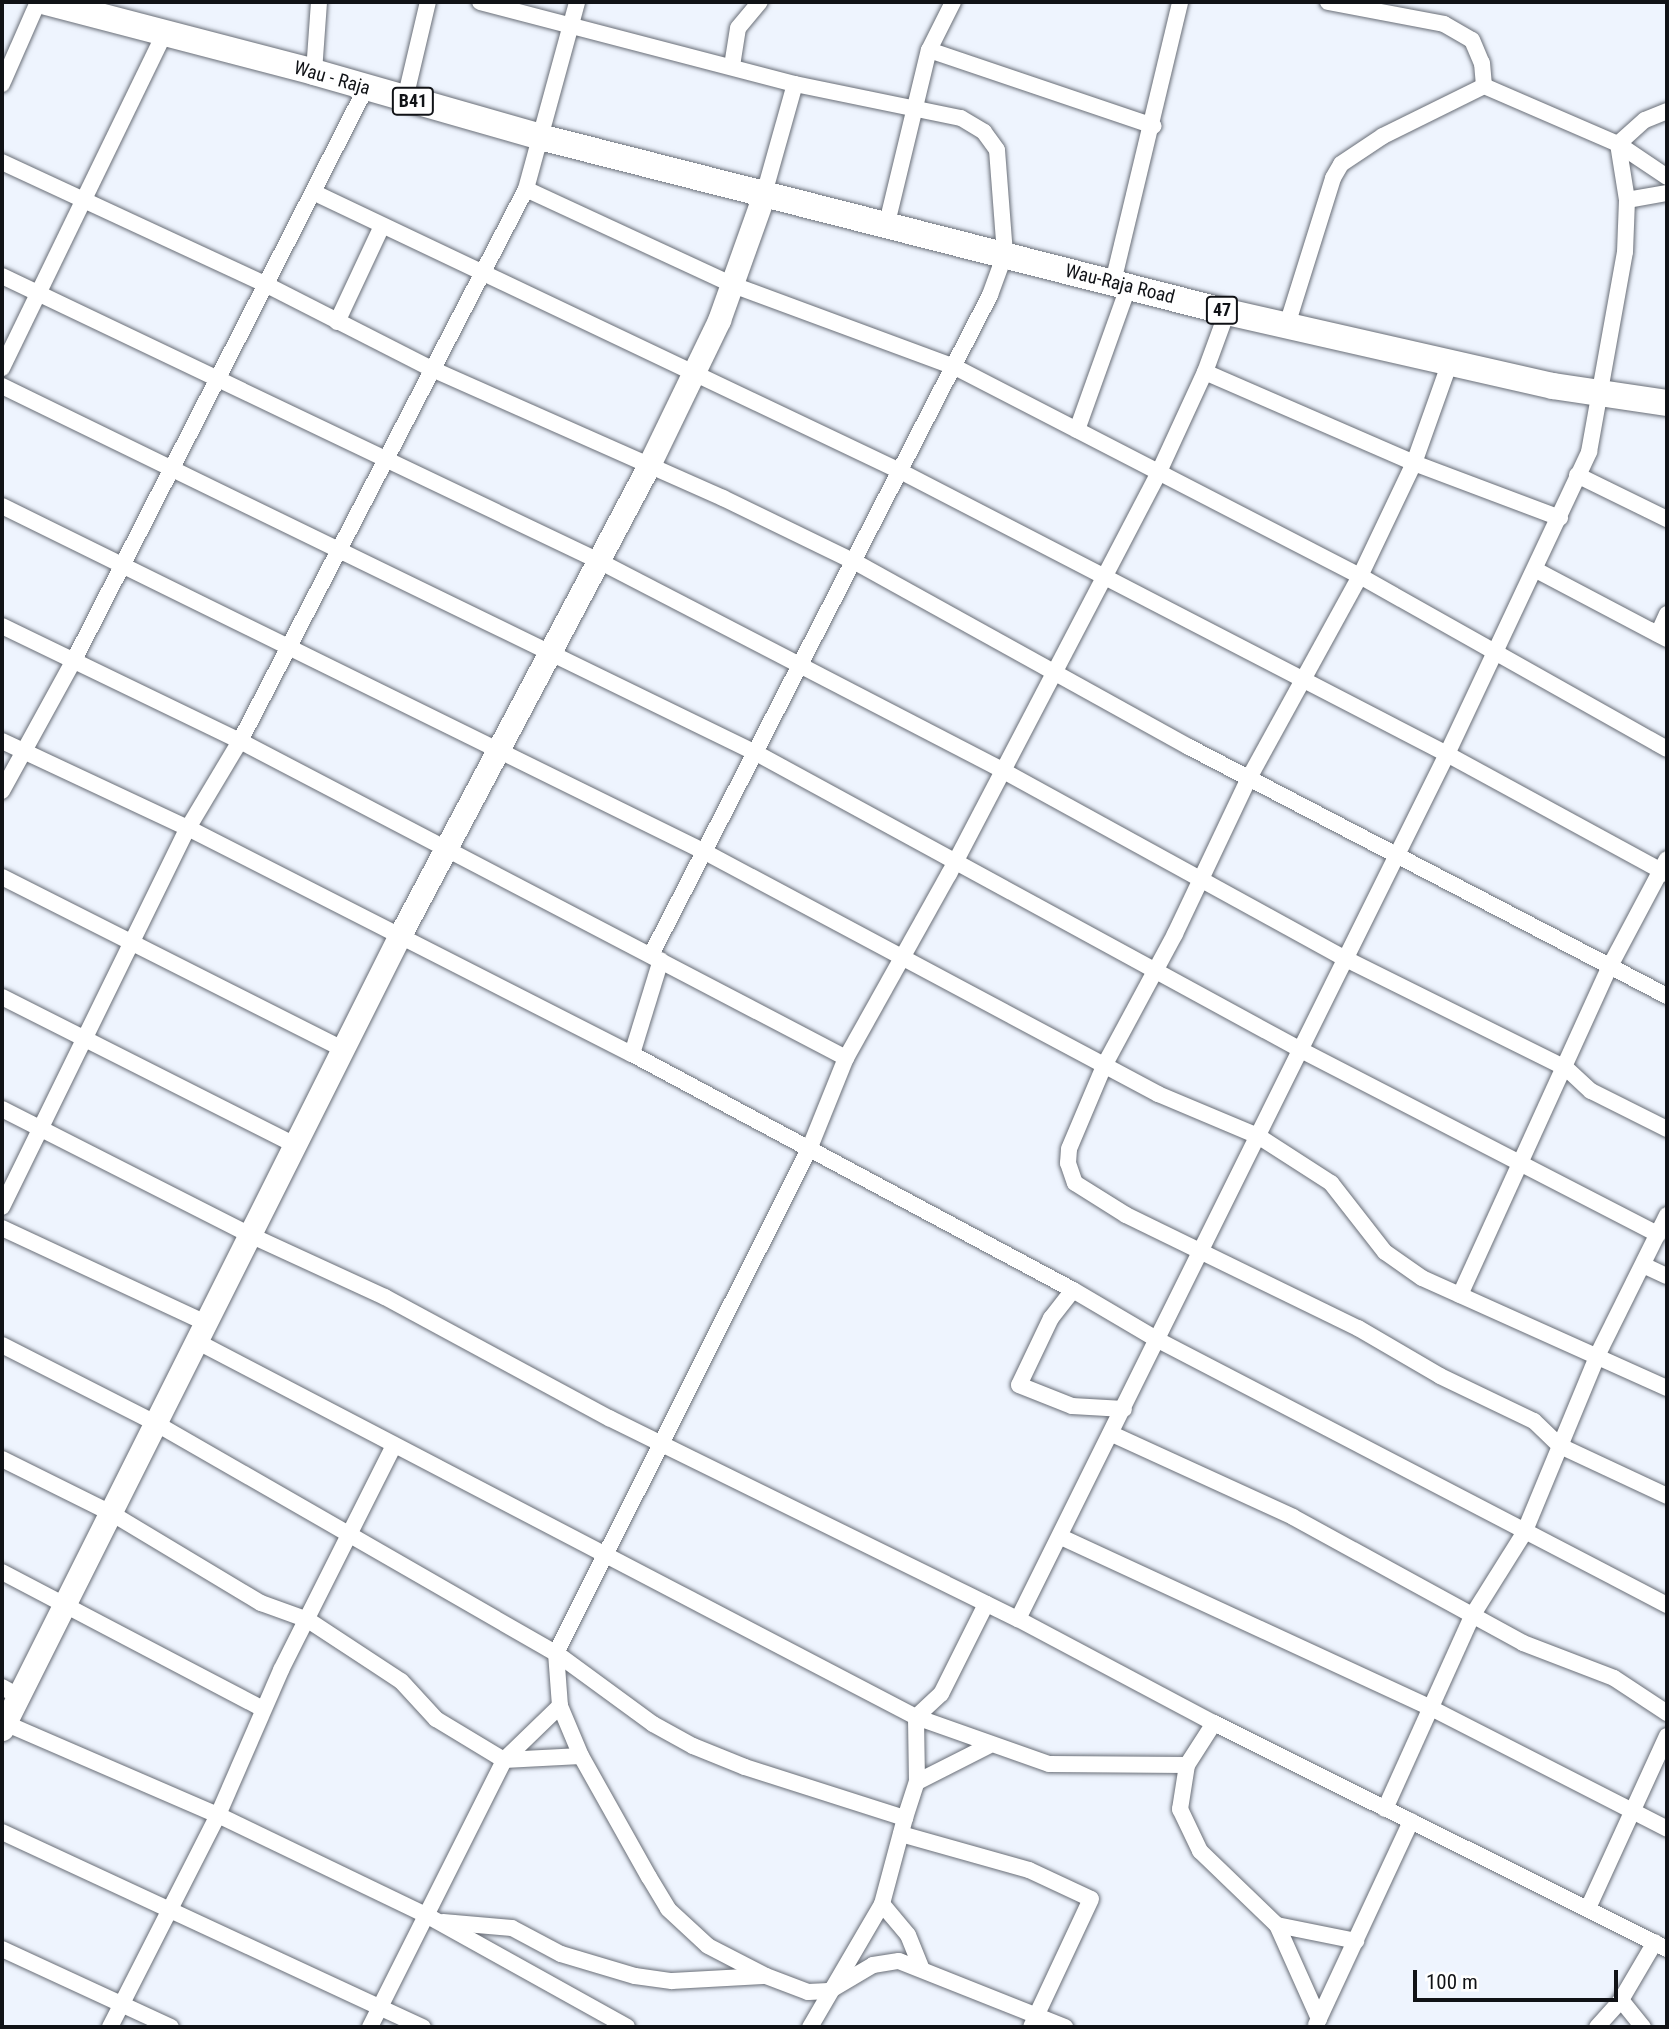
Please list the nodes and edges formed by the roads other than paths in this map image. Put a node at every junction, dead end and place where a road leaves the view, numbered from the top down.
1 (38, 2) edge
2 (46, 2) edge
3 (319, 2) edge
4 (428, 2) edge
5 (480, 2) edge
6 (578, 2) edge
7 (760, 2) edge
8 (953, 2) edge
9 (1180, 2) edge
10 (1328, 2) edge
11 (572, 26) junction
12 (165, 33) junction
13 (929, 50) junction
14 (732, 66) junction
15 (314, 72) junction
16 (2, 84) edge
17 (795, 84) junction
18 (1485, 86) junction
19 (366, 88) junction
20 (405, 99) junction
21 (916, 107) junction
22 (1667, 111) edge
23 (1153, 127) junction
24 (540, 137) junction
25 (1618, 144) junction
26 (2, 162) edge
27 (1667, 177) edge
28 (526, 189) junction
29 (315, 193) junction
30 (1667, 193) edge
31 (772, 196) junction
32 (1627, 200) junction
33 (86, 202) junction
34 (887, 223) junction
35 (382, 226) junction
36 (1005, 254) junction
37 (484, 275) junction
38 (2, 276) edge
39 (265, 284) junction
40 (1121, 284) junction
41 (733, 285) junction
42 (40, 293) junction
43 (1227, 312) junction
44 (337, 322) junction
45 (1287, 325) junction
46 (1450, 362) junction
47 (2, 368) edge
48 (955, 368) junction
49 (432, 369) junction
50 (692, 371) junction
51 (1205, 372) junction
52 (218, 376) junction
53 (2, 386) edge
54 (1601, 396) junction
55 (1667, 403) edge
56 (1077, 430) junction
57 (384, 456) junction
58 (1414, 463) junction
59 (649, 465) junction
60 (174, 466) junction
61 (900, 471) junction
62 (1158, 474) junction
63 (1577, 475) junction
64 (2, 506) edge
65 (1560, 517) junction
66 (1667, 519) edge
67 (337, 548) junction
68 (599, 561) junction
69 (855, 562) junction
70 (120, 566) junction
71 (1536, 570) junction
72 (1360, 576) junction
73 (1105, 578) junction
74 (1667, 614) edge
75 (2, 626) edge
76 (1662, 636) edge
77 (288, 646) junction
78 (1497, 652) junction
79 (550, 654) junction
80 (74, 660) junction
81 (801, 666) junction
82 (1056, 672) junction
83 (1303, 682) junction
84 (2, 741) edge
85 (240, 741) junction
86 (1667, 749) edge
87 (500, 750) junction
88 (24, 752) junction
89 (758, 754) junction
90 (1447, 754) junction
91 (1002, 770) junction
92 (1249, 778) junction
93 (2, 791) edge
94 (188, 828) junction
95 (446, 850) junction
96 (705, 852) junction
97 (1397, 855) junction
98 (956, 862) junction
99 (1665, 868) edge
100 (2, 877) edge
101 (1201, 879) junction
102 (399, 937) junction
103 (135, 943) junction
104 (656, 957) junction
105 (1346, 959) junction
106 (903, 960) junction
107 (1609, 968) junction
108 (1157, 970) junction
109 (1667, 996) edge
110 (2, 997) edge
111 (86, 1039) junction
112 (344, 1050) junction
113 (1301, 1050) junction
114 (632, 1054) junction
115 (846, 1058) junction
116 (1104, 1066) junction
117 (1566, 1068) junction
118 (2, 1109) edge
119 (41, 1129) junction
120 (1667, 1129) edge
121 (1258, 1136) junction
122 (295, 1145) junction
123 (810, 1147) junction
124 (1521, 1164) junction
125 (2, 1207) edge
126 (1667, 1215) edge
127 (2, 1227) edge
128 (1658, 1234) junction
129 (250, 1235) junction
130 (1201, 1252) junction
131 (1643, 1265) junction
132 (1667, 1276) edge
133 (1073, 1290) junction
134 (1460, 1294) junction
135 (202, 1333) junction
136 (1158, 1340) junction
137 (2, 1345) edge
138 (1598, 1354) junction
139 (1667, 1388) edge
140 (1124, 1409) junction
141 (157, 1423) junction
142 (1112, 1434) junction
143 (662, 1445) junction
144 (1560, 1446) junction
145 (393, 1447) junction
146 (2, 1460) edge
147 (1667, 1496) edge
148 (111, 1513) junction
149 (1524, 1533) junction
150 (349, 1534) junction
151 (1061, 1537) junction
152 (608, 1553) junction
153 (2, 1572) edge
154 (66, 1604) junction
155 (986, 1604) junction
156 (1667, 1605) edge
157 (1472, 1616) junction
158 (1018, 1619) junction
159 (308, 1620) junction
160 (556, 1653) junction
161 (10, 1692) edge
162 (561, 1706) junction
163 (1431, 1708) junction
164 (263, 1709) junction
165 (1667, 1713) edge
166 (916, 1717) junction
167 (1214, 1723) junction
168 (4, 1726) edge
169 (1667, 1736) edge
170 (988, 1746) junction
171 (581, 1756) junction
172 (504, 1760) junction
173 (1187, 1765) junction
174 (917, 1782) junction
175 (1385, 1809) junction
176 (1632, 1812) junction
177 (218, 1815) junction
178 (905, 1818) junction
179 (1411, 1821) junction
180 (1667, 1829) edge
181 (2, 1832) edge
182 (901, 1834) junction
183 (882, 1904) junction
184 (1589, 1906) junction
185 (170, 1908) junction
186 (433, 1918) junction
187 (1277, 1925) junction
188 (1356, 1941) junction
189 (1661, 1945) edge
190 (2, 1949) edge
191 (921, 1967) junction
192 (766, 1976) junction
193 (829, 1991) junction
194 (1621, 2000) junction
195 (122, 2001) junction
196 (381, 2005) junction
197 (1034, 2022) edge
198 (1317, 2023) edge
199 (110, 2027) edge
200 (171, 2027) edge
201 (370, 2027) edge
202 (423, 2027) edge
203 (627, 2027) edge
204 (810, 2027) edge
205 (1065, 2027) edge
206 (1597, 2027) edge
207 (1643, 2027) edge

1 - 16 street
2 - 12 main road, Wau - Raja / B41
3 - 15 street
4 - 20 street
5 - 11 street
6 - 11 street
7 - 14 street
8 - 13 street
9 - 23 street
10 - 18 street
11 - 14 street
11 - 24 street
12 - 15 main road, Wau - Raja / B41
12 - 33 street
13 - 21 street
13 - 23 street
14 - 17 street
15 - 19 main road, Wau - Raja / B41
17 - 21 street
17 - 31 street
18 - 25 street
18 - 45 street
19 - 20 main road, Wau - Raja / B41
19 - 29 street
20 - 24 main road, Wau - Raja / B41
21 - 34 street
21 - 36 street
22 - 25 street
23 - 40 street
24 - 28 street
24 - 31 main road, Wau - Raja / B41
25 - 27 street
25 - 32 street
26 - 33 street
28 - 37 street
28 - 41 street
29 - 35 street
29 - 39 street
30 - 32 street
31 - 34 main road, Wau-Raja Road / 47
31 - 41 street
32 - 54 street
33 - 39 street
33 - 42 street
34 - 36 main road, Wau-Raja Road / 47
35 - 37 street
35 - 44 street
36 - 40 main road, Wau-Raja Road / 47
36 - 48 street
37 - 49 street
37 - 50 street
38 - 42 street
39 - 44 street
39 - 52 street
40 - 43 main road, Wau-Raja Road / 47
40 - 56 street
41 - 48 street
41 - 50 street
42 - 47 street
42 - 52 street
43 - 45 main road, Wau-Raja Road / 47
43 - 51 street
44 - 49 street
45 - 46 main road, Wau-Raja Road / 47
46 - 54 main road, Wau-Raja Road / 47
46 - 58 street
48 - 56 street
48 - 61 street
49 - 57 street
49 - 59 street
50 - 59 street
50 - 61 street
51 - 58 street
51 - 62 street
52 - 57 street
52 - 60 street
53 - 60 street
54 - 55 main road, Wau-Raja Road / 47
54 - 63 street
56 - 62 street
57 - 67 street
57 - 68 street
58 - 65 street
58 - 72 street
59 - 68 street
59 - 69 street
60 - 67 street
60 - 70 street
61 - 69 street
61 - 73 street
62 - 72 street
62 - 73 street
63 - 65 street
63 - 66 street
64 - 70 street
65 - 71 street
67 - 77 street
67 - 79 street
68 - 79 street
68 - 81 street
69 - 81 street
69 - 82 street
70 - 77 street
70 - 80 street
71 - 76 street
71 - 78 street
72 - 78 street
72 - 83 street
73 - 82 street
73 - 83 street
74 - 76 street
75 - 80 street
77 - 85 street
77 - 87 street
78 - 86 street
78 - 90 street
79 - 87 street
79 - 89 street
80 - 85 street
80 - 88 street
81 - 89 street
81 - 91 street
82 - 91 street
82 - 92 street
83 - 90 street
83 - 92 street
84 - 88 street
85 - 94 street
85 - 95 street
87 - 95 street
87 - 96 street
88 - 93 street
88 - 94 street
89 - 96 street
89 - 98 street
90 - 97 street
90 - 99 street
91 - 98 street
91 - 101 street
92 - 97 street
92 - 101 street
94 - 102 street
94 - 103 street
95 - 102 street
95 - 104 street
96 - 104 street
96 - 106 street
97 - 105 street
97 - 107 street
98 - 106 street
98 - 108 street
99 - 107 street
100 - 103 street
101 - 105 street
101 - 108 street
102 - 112 street
102 - 114 street
103 - 111 street
103 - 112 street
104 - 114 street
104 - 115 street
105 - 113 street
105 - 117 street
106 - 115 street
106 - 116 street
107 - 109 street
107 - 117 street
108 - 113 street
108 - 116 street
110 - 111 street
111 - 119 street
111 - 122 street
112 - 122 street
113 - 121 street
113 - 124 street
114 - 123 street
115 - 123 street
116 - 121 street
116 - 130 street
117 - 120 street
117 - 124 street
118 - 119 street
119 - 125 street
119 - 129 street
121 - 130 street
121 - 134 street
122 - 129 street
123 - 133 street
123 - 143 street
124 - 128 street
124 - 134 street
126 - 128 street
127 - 135 street
128 - 131 street
129 - 135 street
129 - 143 street
130 - 136 street
130 - 144 street
131 - 132 street
131 - 138 street
133 - 136 street
133 - 140 street
134 - 138 street
135 - 141 street
135 - 145 street
136 - 140 street
136 - 149 street
137 - 141 street
138 - 139 street
138 - 144 street
140 - 142 street
141 - 148 street
141 - 150 street
142 - 151 street
142 - 157 street
143 - 152 street
143 - 155 street
144 - 147 street
144 - 149 street
145 - 150 street
145 - 152 street
146 - 148 street
148 - 154 street
148 - 159 street
149 - 156 street
149 - 157 street
150 - 159 street
150 - 160 street
151 - 158 street
151 - 163 street
152 - 160 street
152 - 166 street
153 - 154 street
154 - 161 street
154 - 164 street
155 - 158 street
155 - 166 street
157 - 163 street
157 - 165 street
158 - 167 street
159 - 164 street
159 - 172 street
160 - 162 street
160 - 178 street
161 - 168 street
162 - 171 street
162 - 172 street
163 - 175 street
163 - 176 street
164 - 177 street
166 - 170 street
166 - 174 street
167 - 173 street
167 - 175 street
168 - 177 street
169 - 176 street
170 - 173 street
170 - 174 street
171 - 172 street
171 - 192 street
172 - 186 street
173 - 187 street
174 - 178 street
175 - 179 street
176 - 180 street
176 - 184 street
177 - 185 street
177 - 186 street
178 - 182 street
179 - 184 street
179 - 188 street
181 - 185 street
182 - 183 street
182 - 197 street
183 - 191 street
183 - 193 street
184 - 189 street
185 - 195 street
185 - 196 street
186 - 192 street
186 - 196 street
186 - 203 street
187 - 188 street
187 - 198 street
188 - 198 street
189 - 194 street
190 - 195 street
191 - 193 street
191 - 197 street
192 - 193 street
193 - 204 street
194 - 206 street
194 - 207 street
195 - 199 street
195 - 200 street
196 - 201 street
196 - 202 street
197 - 205 street

